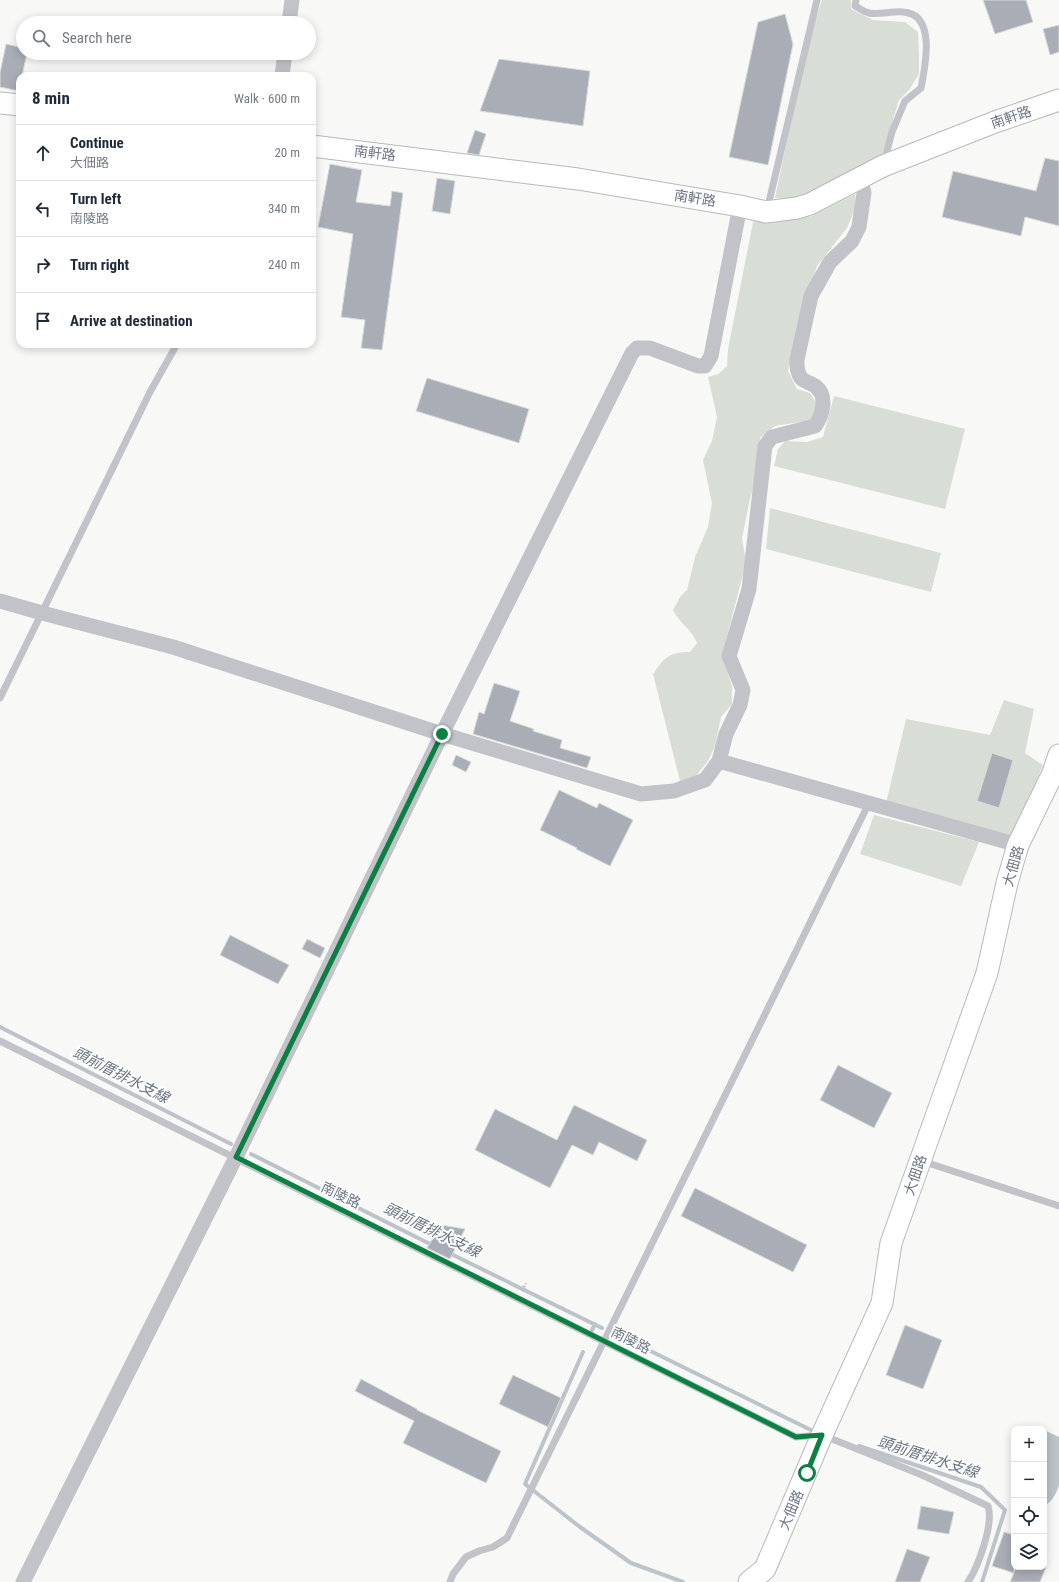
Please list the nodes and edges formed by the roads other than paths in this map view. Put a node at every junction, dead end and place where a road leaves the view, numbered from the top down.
1 (292, 0) edge
2 (818, 0) edge
3 (856, 0) edge
4 (290, 16) edge
5 (284, 60) edge
6 (283, 72) edge
7 (1059, 100) edge
8 (0, 103) edge
9 (16, 105) edge
10 (316, 146) edge
11 (884, 166) junction
12 (860, 178) junction
13 (740, 206) junction
14 (766, 212) junction
15 (175, 348) edge
16 (0, 601) edge
17 (42, 613) junction
18 (0, 698) edge
19 (442, 734) junction
20 (719, 761) junction
21 (1057, 767) edge
22 (869, 803) junction
23 (1018, 845) junction
24 (0, 1041) edge
25 (236, 1157) junction
26 (920, 1160) junction
27 (1059, 1206) edge
28 (604, 1341) junction
29 (822, 1435) junction
30 (23, 1582) edge
31 (450, 1582) edge
32 (749, 1582) edge
33 (968, 1582) edge

1 - 4 street
2 - 14 lane
3 - 11 lane
5 - 6 street
7 - 11 street, 南軒路
8 - 9 street
10 - 13 street, 南軒路
11 - 12 street, 南軒路
12 - 14 street, 南軒路
12 - 20 street
13 - 14 street, 南軒路
13 - 19 street
15 - 17 lane
16 - 17 street
17 - 18 lane
17 - 19 street
19 - 20 street
19 - 25 street
20 - 22 street
21 - 23 street, 大佃路
22 - 23 street
22 - 28 lane
23 - 26 street, 大佃路
24 - 25 lane, 南陵路
25 - 28 lane, 南陵路
25 - 30 street
26 - 27 lane
26 - 29 street, 大佃路
28 - 29 lane, 南陵路
28 - 31 lane
29 - 32 street, 大佃路
29 - 33 lane

